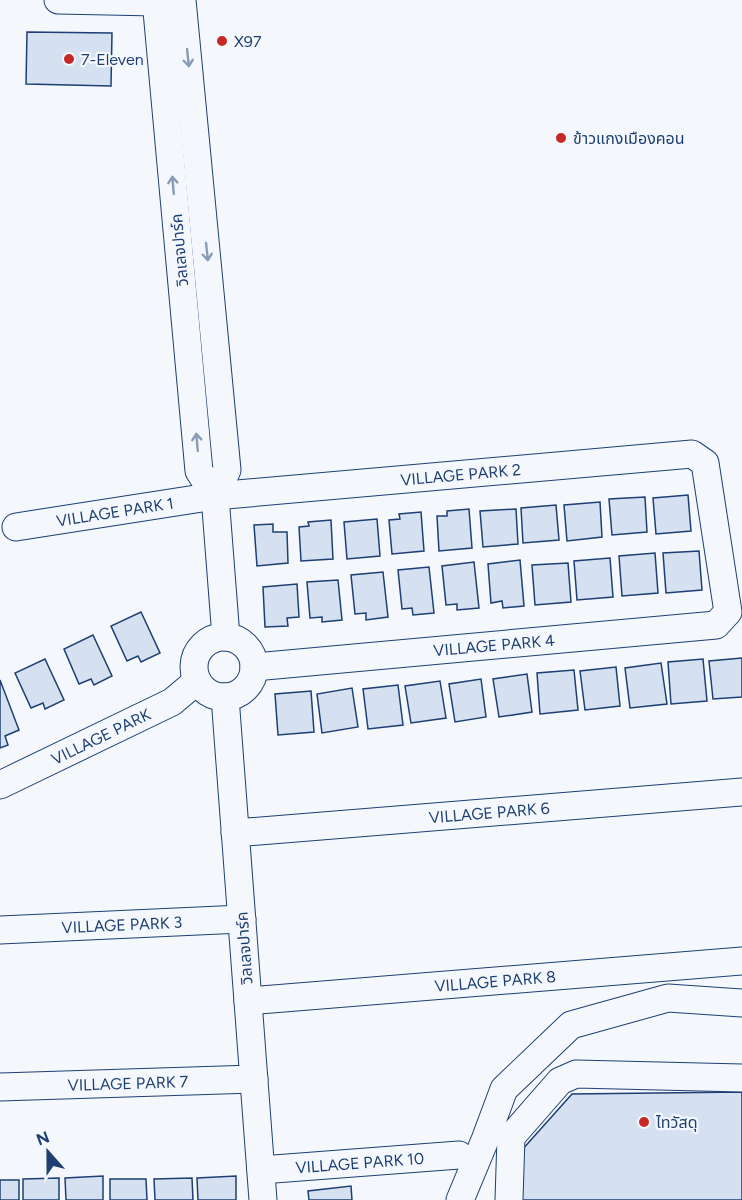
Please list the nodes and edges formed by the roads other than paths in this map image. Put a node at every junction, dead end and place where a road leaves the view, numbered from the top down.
1 (58, 0) edge
2 (165, 1) edge
3 (215, 496) junction
4 (16, 527) dead end
5 (728, 612) joint
6 (226, 637) junction
7 (254, 667) junction
8 (197, 681) junction
9 (225, 697) junction
10 (0, 785) edge
11 (742, 792) edge
12 (235, 833) junction
13 (242, 919) junction
14 (0, 930) edge
15 (742, 961) edge
16 (248, 1000) junction
17 (742, 1003) edge
18 (742, 1078) edge
19 (254, 1079) junction
20 (0, 1087) edge
21 (459, 1155) dead end
22 (261, 1170) junction
23 (263, 1200) edge
24 (460, 1200) edge
25 (509, 1200) edge

1 - 2 street
2 - 3 street, วิลเลจปาร์ค
3 - 4 street, VILLAGE PARK 1
3 - 5 street, VILLAGE PARK 2
3 - 6 street, วิลเลจปาร์ค
5 - 7 street, VILLAGE PARK 4
6 - 7 street
6 - 8 street
7 - 9 street
8 - 9 street
8 - 10 street, VILLAGE PARK
9 - 12 street, วิลเลจปาร์ค
11 - 12 street, VILLAGE PARK 6
12 - 13 street, วิลเลจปาร์ค
13 - 14 street, VILLAGE PARK 3
13 - 16 street, วิลเลจปาร์ค
15 - 16 street, VILLAGE PARK 8
16 - 19 street, วิลเลจปาร์ค
17 - 24 street
18 - 25 street
19 - 20 street, VILLAGE PARK 7
19 - 22 street, วิลเลจปาร์ค
21 - 22 street, VILLAGE PARK 10
22 - 23 street, วิลเลจปาร์ค

